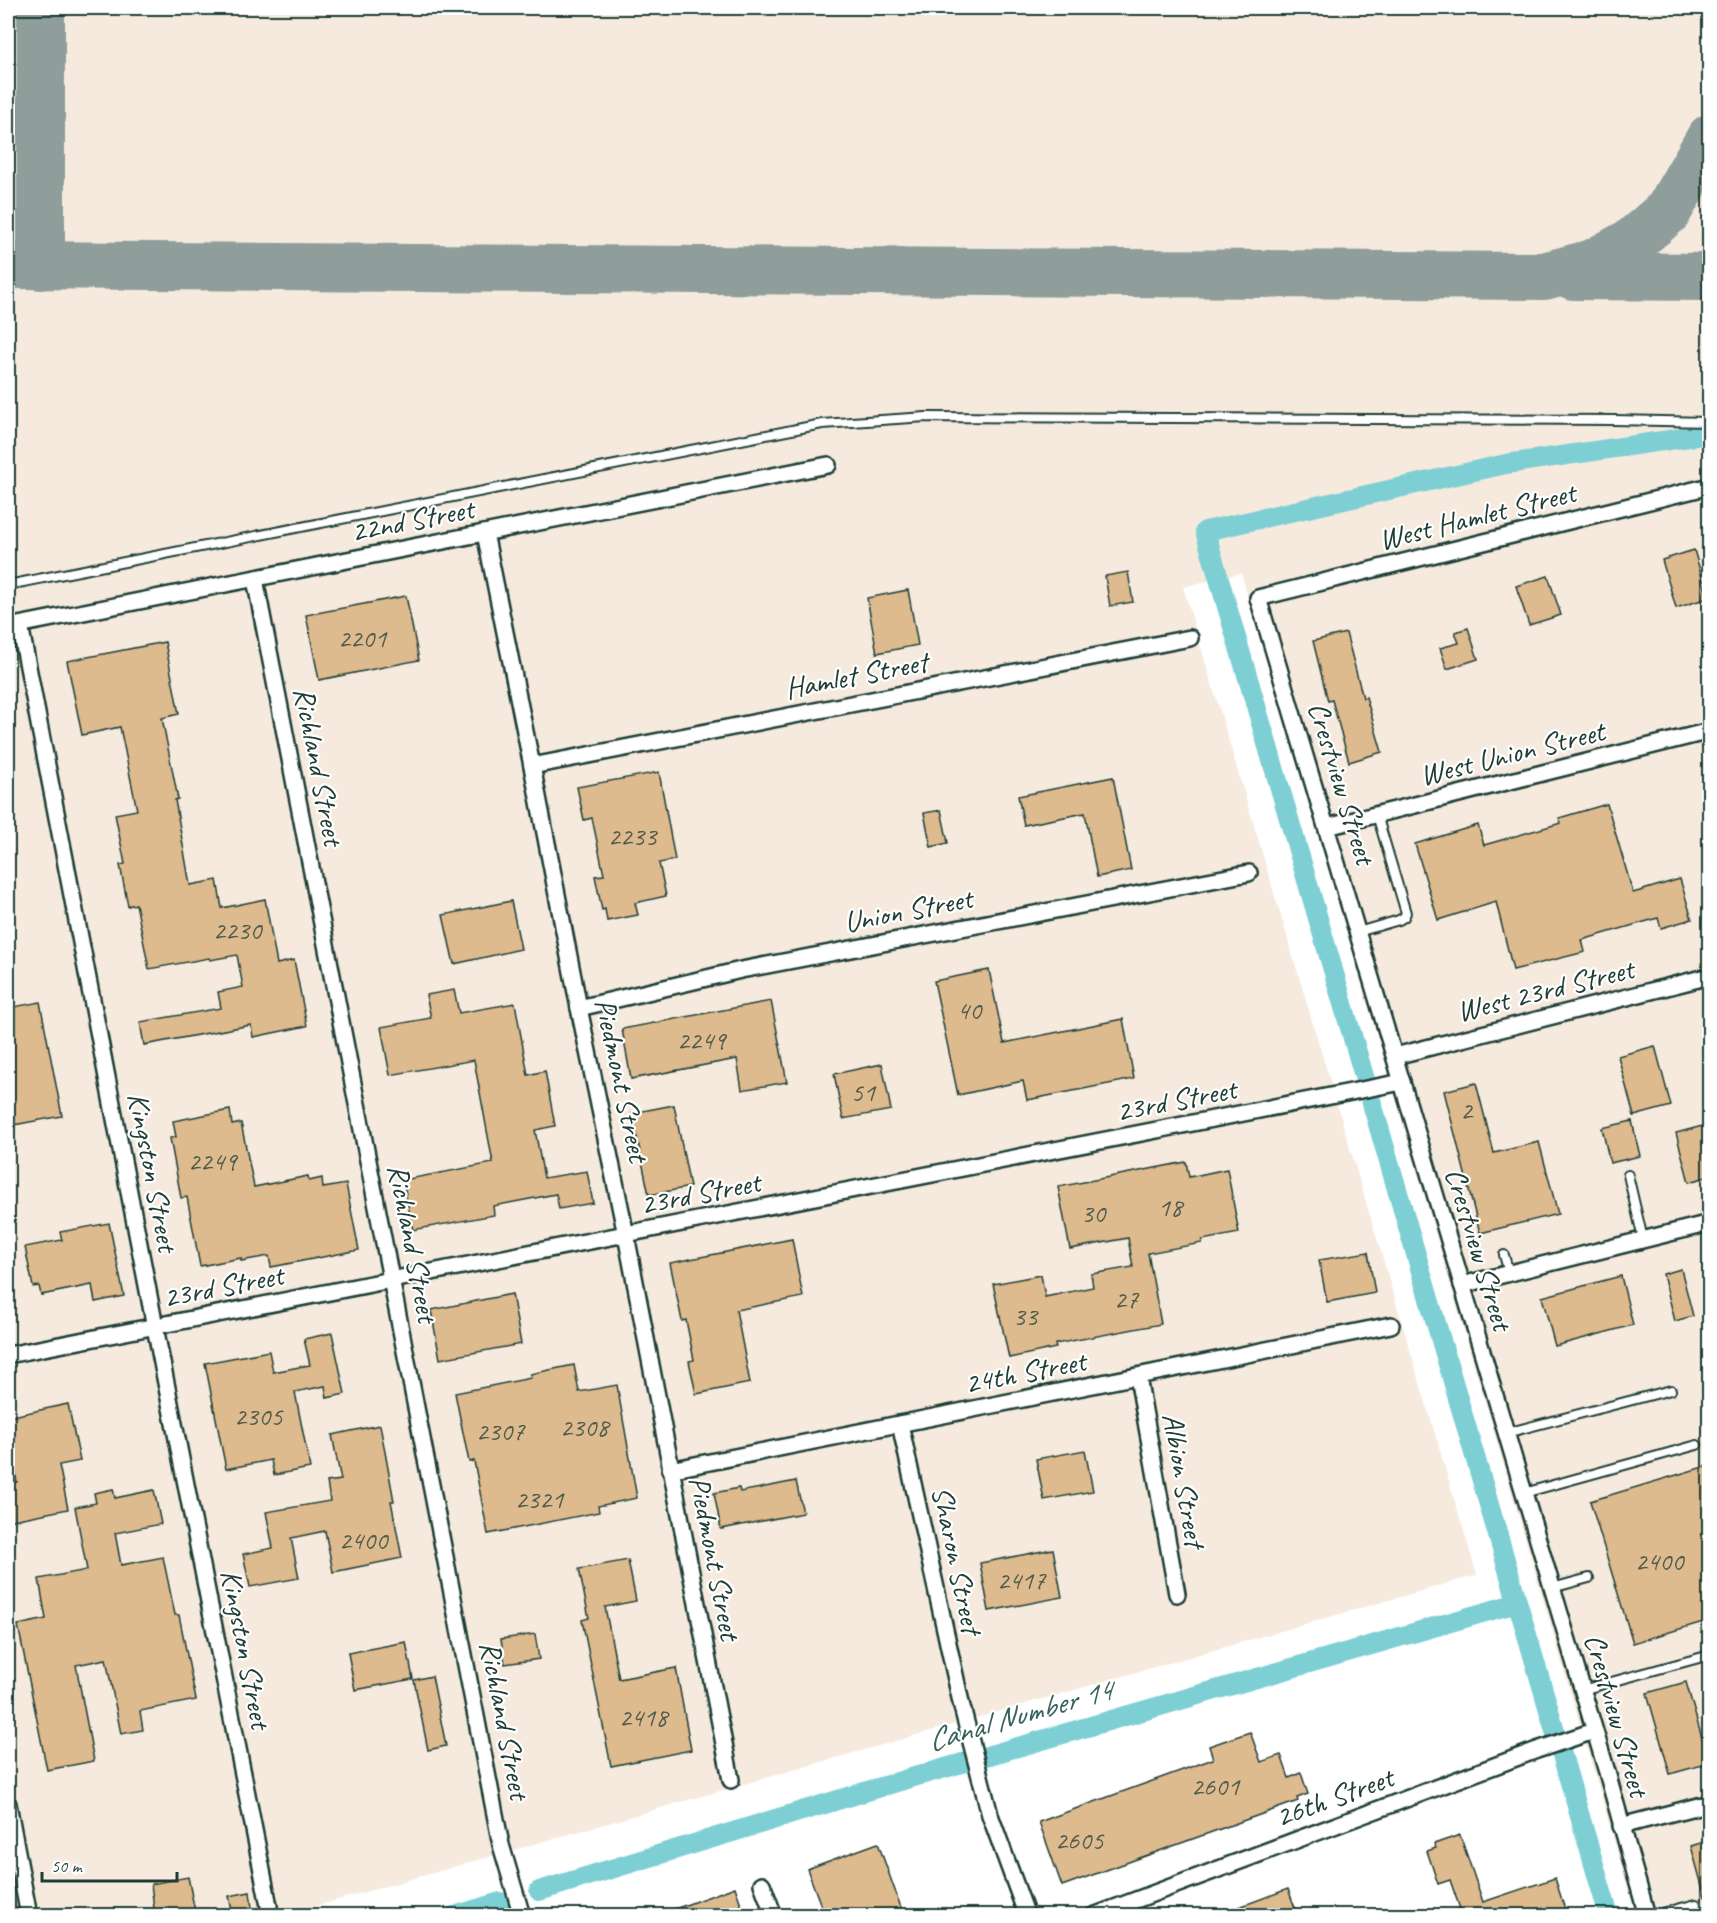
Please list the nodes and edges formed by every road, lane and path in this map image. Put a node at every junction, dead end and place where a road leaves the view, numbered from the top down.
1 (1710, 422) edge
2 (828, 465) dead end
3 (1710, 486) edge
4 (484, 533) junction
5 (255, 579) junction
6 (8, 585) edge
7 (1258, 598) joint
8 (14, 626) edge
9 (1190, 638) dead end
10 (1710, 731) edge
11 (532, 766) junction
12 (1377, 815) junction
13 (1327, 827) junction
14 (1249, 873) dead end
15 (1358, 932) junction
16 (1710, 976) edge
17 (579, 1008) junction
18 (1395, 1056) junction
19 (1402, 1082) junction
20 (1628, 1175) dead end
21 (1710, 1223) edge
22 (626, 1235) junction
23 (1643, 1239) junction
24 (1504, 1255) dead end
25 (1509, 1273) junction
26 (393, 1281) junction
27 (1462, 1285) junction
28 (1391, 1325) dead end
29 (155, 1327) junction
30 (8, 1355) edge
31 (1138, 1377) junction
32 (1671, 1390) dead end
33 (900, 1424) junction
34 (1506, 1433) junction
35 (1697, 1445) dead end
36 (670, 1470) junction
37 (1524, 1493) junction
38 (1589, 1578) dead end
39 (1552, 1588) junction
40 (1177, 1594) dead end
41 (1710, 1655) edge
42 (1582, 1690) junction
43 (1587, 1733) junction
44 (730, 1780) dead end
45 (1710, 1803) edge
46 (8, 1804) edge
47 (1621, 1826) junction
48 (762, 1884) dead end
49 (1696, 1904) dead end
50 (269, 1906) dead end
51 (29, 1916) edge
52 (522, 1916) edge
53 (774, 1916) edge
54 (1027, 1916) edge
55 (1093, 1916) edge
56 (1649, 1916) edge

1 - 6 lane
2 - 4 street, 22nd Street
3 - 7 street, West Hamlet Street
4 - 5 street, 22nd Street
4 - 11 street, Piedmont Street
5 - 8 street, 22nd Street
5 - 26 street, Richland Street
7 - 13 street, Crestview Street
8 - 29 street, Kingston Street
9 - 11 street, Hamlet Street
10 - 12 street, West Union Street
11 - 17 street, Piedmont Street
12 - 13 street, West Union Street
12 - 15 lane
13 - 15 street, Crestview Street
14 - 17 street, Union Street
15 - 18 street, Crestview Street
16 - 18 street, West 23rd Street
17 - 22 street, Piedmont Street
18 - 19 street, Crestview Street
19 - 22 street, 23rd Street
19 - 27 street, Crestview Street
20 - 23 lane
21 - 23 street
22 - 26 street, 23rd Street
22 - 36 street, Piedmont Street
23 - 25 street
24 - 25 lane
25 - 27 street
26 - 29 street, 23rd Street
26 - 52 street, Richland Street
27 - 34 street, Crestview Street
28 - 31 street, 24th Street
29 - 30 street, 23rd Street
29 - 50 street, Kingston Street
31 - 33 street, 24th Street
31 - 40 street, Albion Street
32 - 34 lane
33 - 36 street, 24th Street
33 - 54 street, Sharon Street
34 - 37 street, Crestview Street
35 - 37 lane
36 - 44 street, Piedmont Street
37 - 39 street, Crestview Street
38 - 39 lane
39 - 42 street, Crestview Street
41 - 42 lane
42 - 43 street, Crestview Street
43 - 47 street, Crestview Street
43 - 55 street, 26th Street
45 - 47 street
46 - 51 street
47 - 56 street, Crestview Street
48 - 53 street
49 - 56 lane

